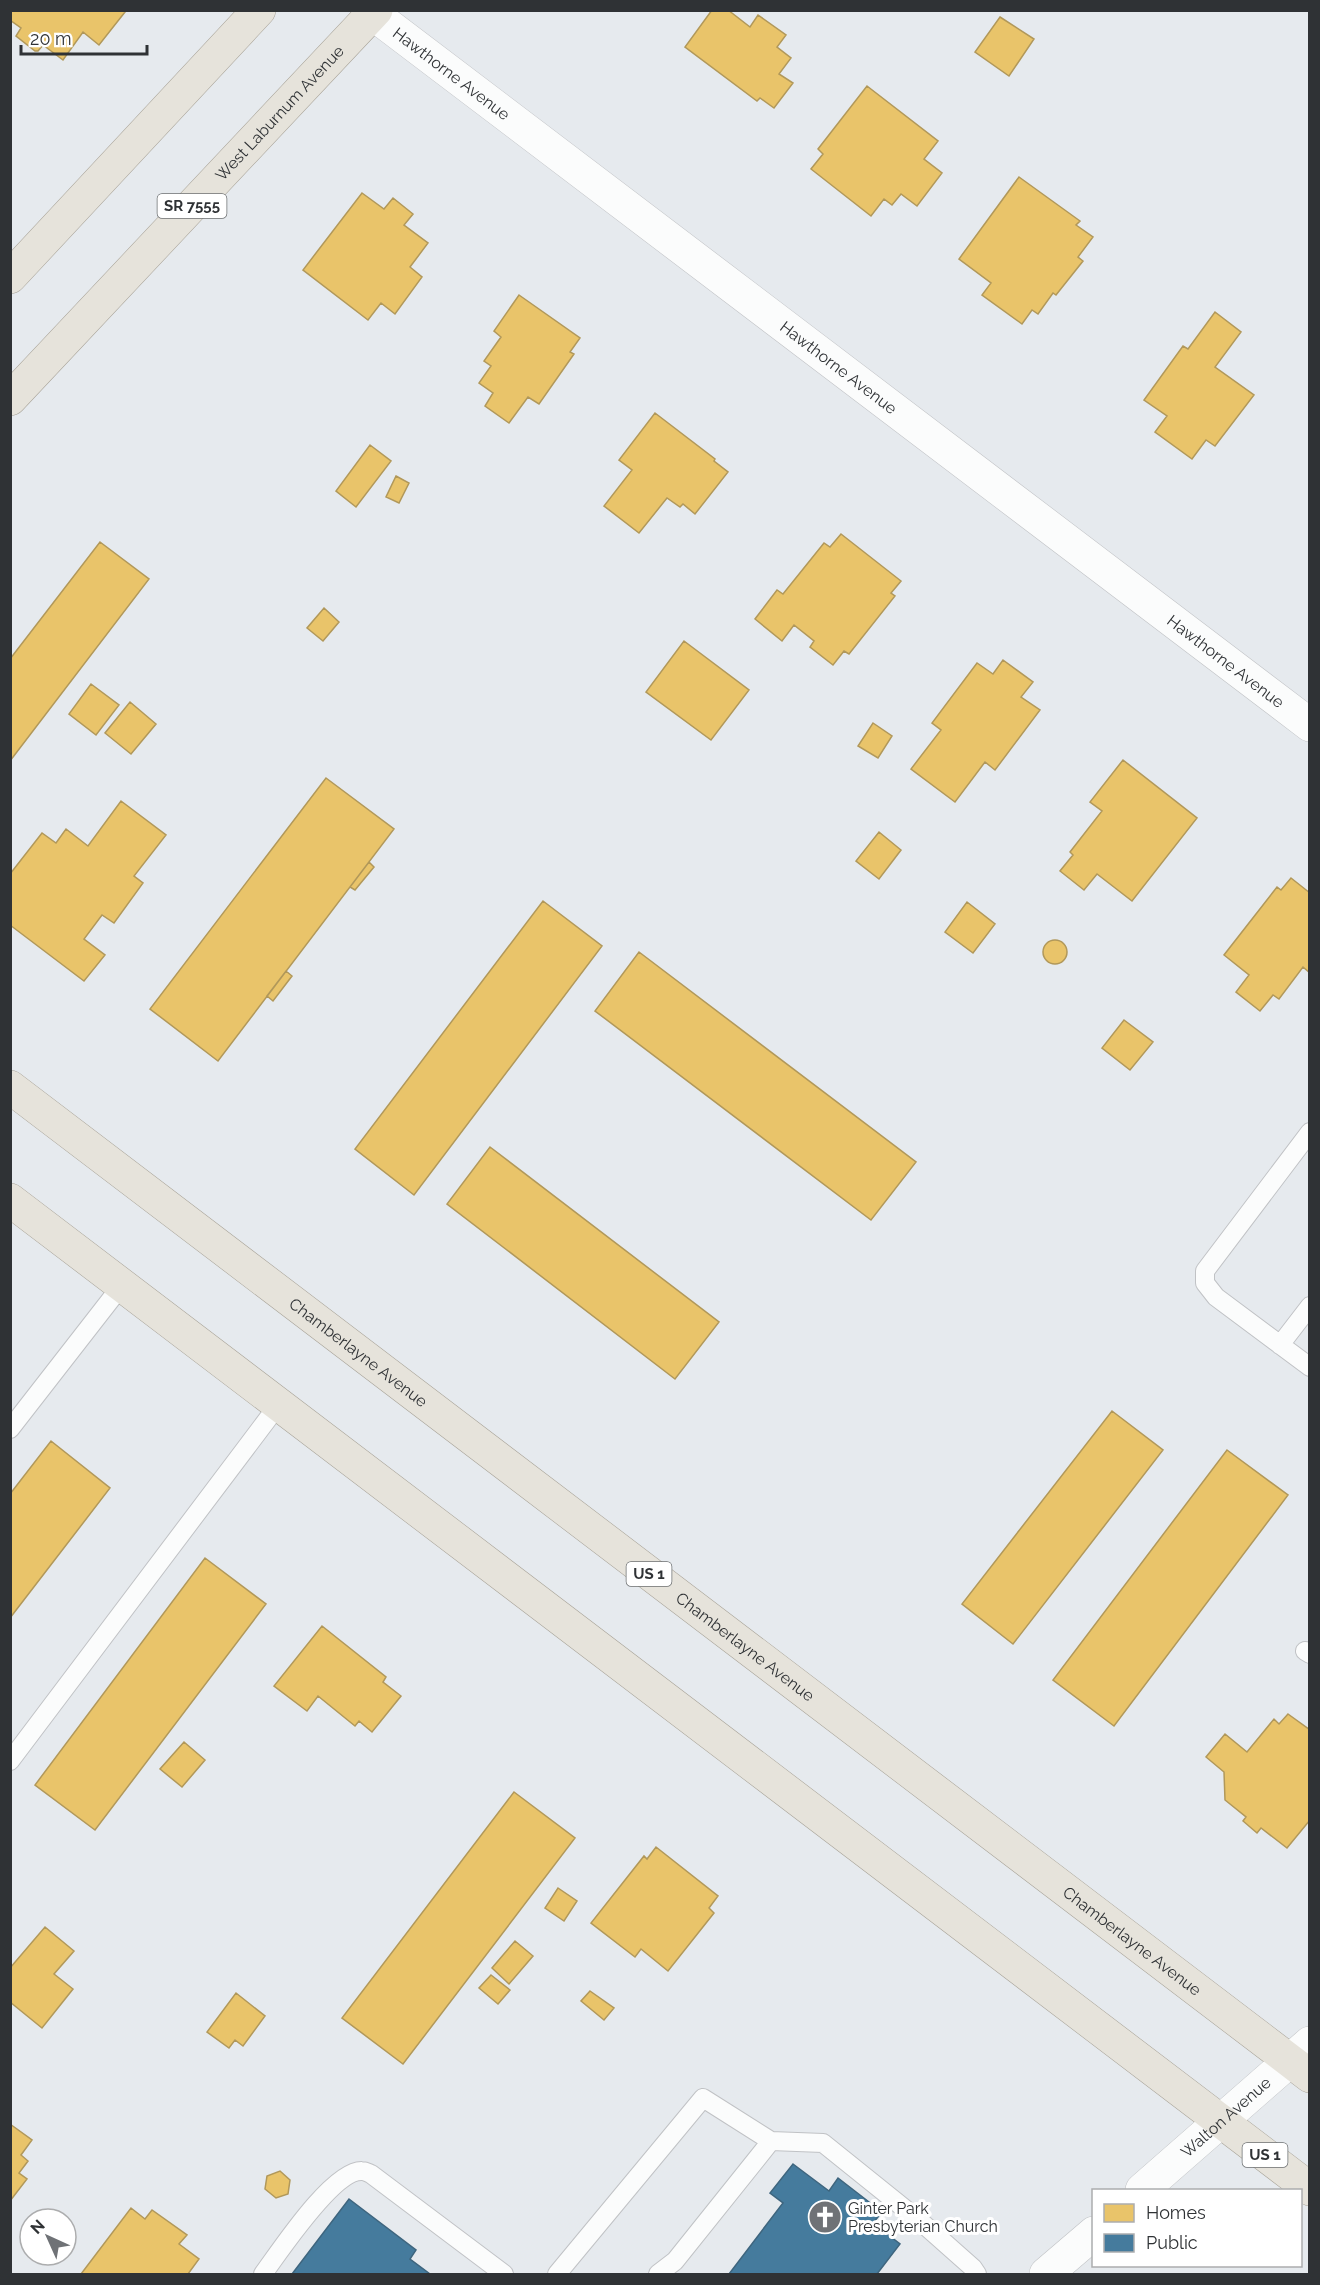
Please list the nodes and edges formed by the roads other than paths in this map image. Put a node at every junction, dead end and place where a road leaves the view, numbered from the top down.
1 (259, 10) edge
2 (372, 12) edge
3 (10, 277) edge
4 (10, 399) edge
5 (1310, 725) edge
6 (10, 1087) edge
7 (1310, 1132) edge
8 (10, 1200) edge
9 (122, 1285) junction
10 (1310, 1306) edge
11 (1280, 1345) junction
12 (1310, 1367) edge
13 (279, 1404) junction
14 (10, 1429) edge
15 (10, 1761) edge
16 (1303, 2060) edge
17 (1220, 2121) junction
18 (771, 2141) junction
19 (1143, 2189) edge
20 (1310, 2189) edge
21 (1092, 2235) edge
22 (263, 2274) edge
23 (504, 2274) edge
24 (556, 2274) edge
25 (658, 2274) edge
26 (977, 2274) edge
27 (1046, 2274) edge

1 - 3 main road
2 - 4 main road, West Laburnum Avenue / SR 7555
2 - 5 street, Hawthorne Avenue
6 - 16 main road, Chamberlayne Avenue / US 1
7 - 11 lane
8 - 9 main road, US 1
9 - 13 main road, US 1
9 - 14 lane
10 - 11 lane
11 - 12 lane
13 - 15 lane
13 - 17 main road, US 1
16 - 17 street, Walton Avenue
17 - 19 street, Walton Avenue
17 - 20 main road, US 1
18 - 24 lane
18 - 25 lane
18 - 26 lane
21 - 27 street
22 - 23 lane

